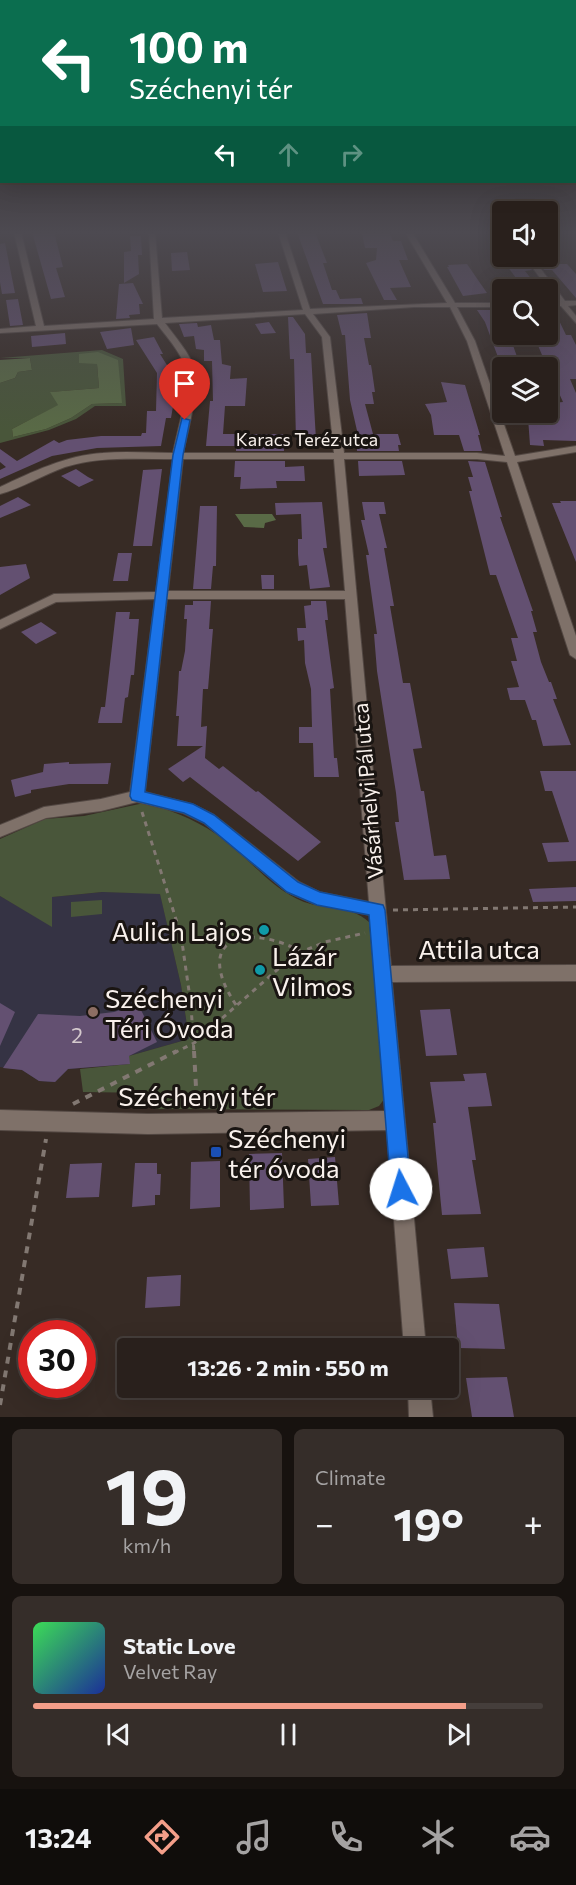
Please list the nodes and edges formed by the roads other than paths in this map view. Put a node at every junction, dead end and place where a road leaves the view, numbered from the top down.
1 (33, 298) edge
2 (157, 298) edge
3 (304, 298) edge
4 (447, 298) edge
5 (560, 298) edge
6 (558, 303) edge
7 (564, 303) junction
8 (576, 303) edge
9 (492, 305) edge
10 (452, 306) junction
11 (308, 311) junction
12 (158, 320) junction
13 (576, 321) edge
14 (40, 328) junction
15 (0, 331) edge
16 (576, 449) edge
17 (178, 455) junction
18 (339, 456) junction
19 (509, 456) junction
20 (0, 491) edge
21 (162, 595) junction
22 (351, 595) junction
23 (0, 625) edge
24 (576, 655) edge
25 (137, 796) junction
26 (0, 831) edge
27 (377, 910) junction
28 (576, 973) edge
29 (382, 974) junction
30 (0, 1120) edge
31 (395, 1120) junction
32 (414, 1338) edge
33 (420, 1398) edge
34 (421, 1417) edge

1 - 14 street
2 - 12 street
3 - 11 street, Vásárhelyi Pál utca
4 - 10 street
5 - 7 street
6 - 7 street
7 - 8 street
7 - 13 street
9 - 10 street
10 - 11 street
10 - 19 street
11 - 12 street
11 - 18 street, Vásárhelyi Pál utca
12 - 14 street
12 - 17 street
14 - 15 street
16 - 19 street, Karacs Teréz utca
17 - 18 street, Karacs Teréz utca
17 - 20 street, Karacs Teréz utca
17 - 21 street
18 - 19 street, Karacs Teréz utca
18 - 22 street, Vásárhelyi Pál utca
19 - 24 street
21 - 22 street
21 - 23 street
21 - 25 street
22 - 27 street, Vásárhelyi Pál utca
25 - 26 street
25 - 27 street
27 - 29 street, Vásárhelyi Pál utca
28 - 29 street, Attila utca
29 - 31 street, Vásárhelyi Pál utca
30 - 31 street, Széchenyi tér
31 - 32 street, Vásárhelyi Pál utca
33 - 34 street

